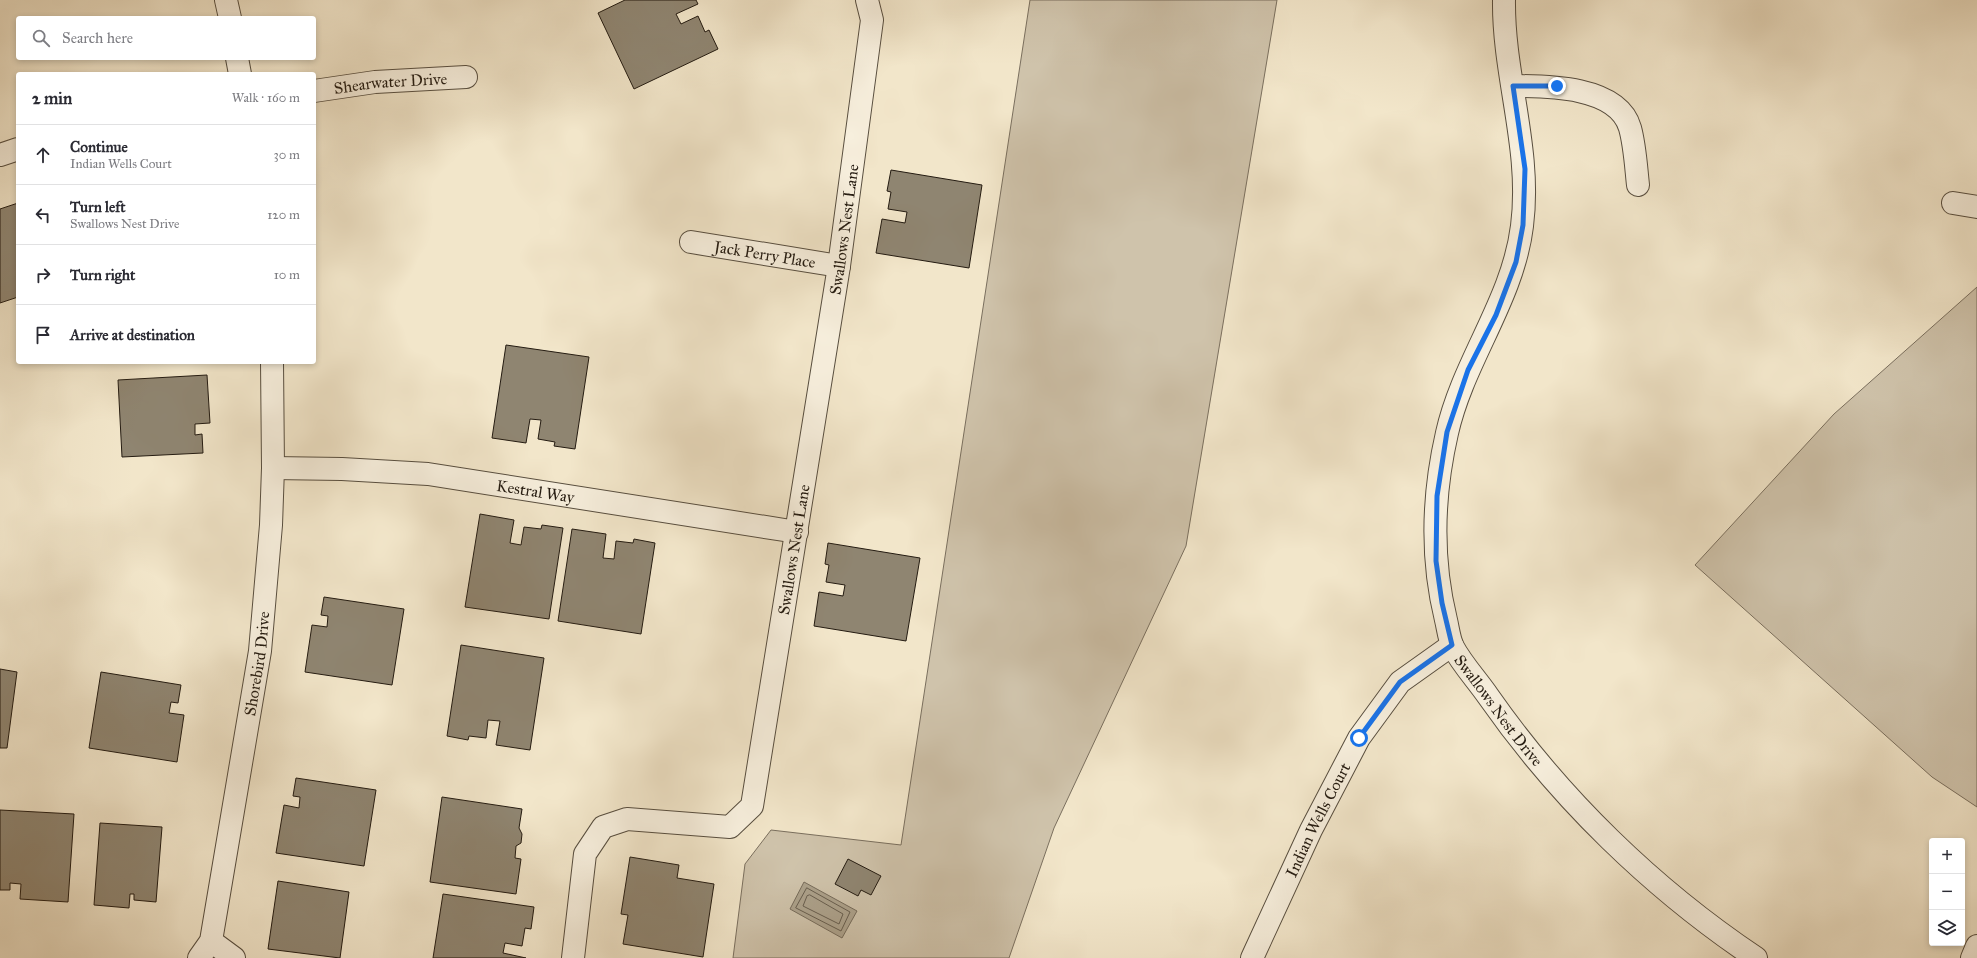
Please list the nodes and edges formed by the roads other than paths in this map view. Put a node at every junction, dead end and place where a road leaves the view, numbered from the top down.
1 (226, 0) edge
2 (867, 0) edge
3 (1504, 0) edge
4 (230, 16) edge
5 (237, 60) edge
6 (240, 72) edge
7 (466, 77) dead end
8 (1513, 86) junction
9 (316, 91) edge
10 (16, 150) edge
11 (0, 155) edge
12 (1638, 186) dead end
13 (1953, 203) dead end
14 (1977, 207) edge
15 (691, 242) dead end
16 (839, 266) junction
17 (272, 364) edge
18 (273, 468) junction
19 (797, 532) junction
20 (1452, 645) junction
21 (1977, 946) edge
22 (205, 949) edge
23 (234, 958) edge
24 (573, 958) edge
25 (1252, 958) edge
26 (1756, 958) edge
27 (1972, 958) edge

1 - 4 street
2 - 16 street, Swallows Nest Lane
3 - 8 street, Swallows Nest Drive
5 - 6 street
7 - 9 street, Shearwater Drive
8 - 12 street
8 - 20 street, Swallows Nest Drive
10 - 11 street
13 - 14 street
15 - 16 street, Jack Perry Place
16 - 19 street, Swallows Nest Lane
17 - 18 street, Shorebird Drive
18 - 19 street, Kestral Way
18 - 22 street, Shorebird Drive
19 - 24 street, Swallows Nest Lane
20 - 25 street, Indian Wells Court
20 - 26 street, Swallows Nest Drive
21 - 27 street
22 - 23 street

